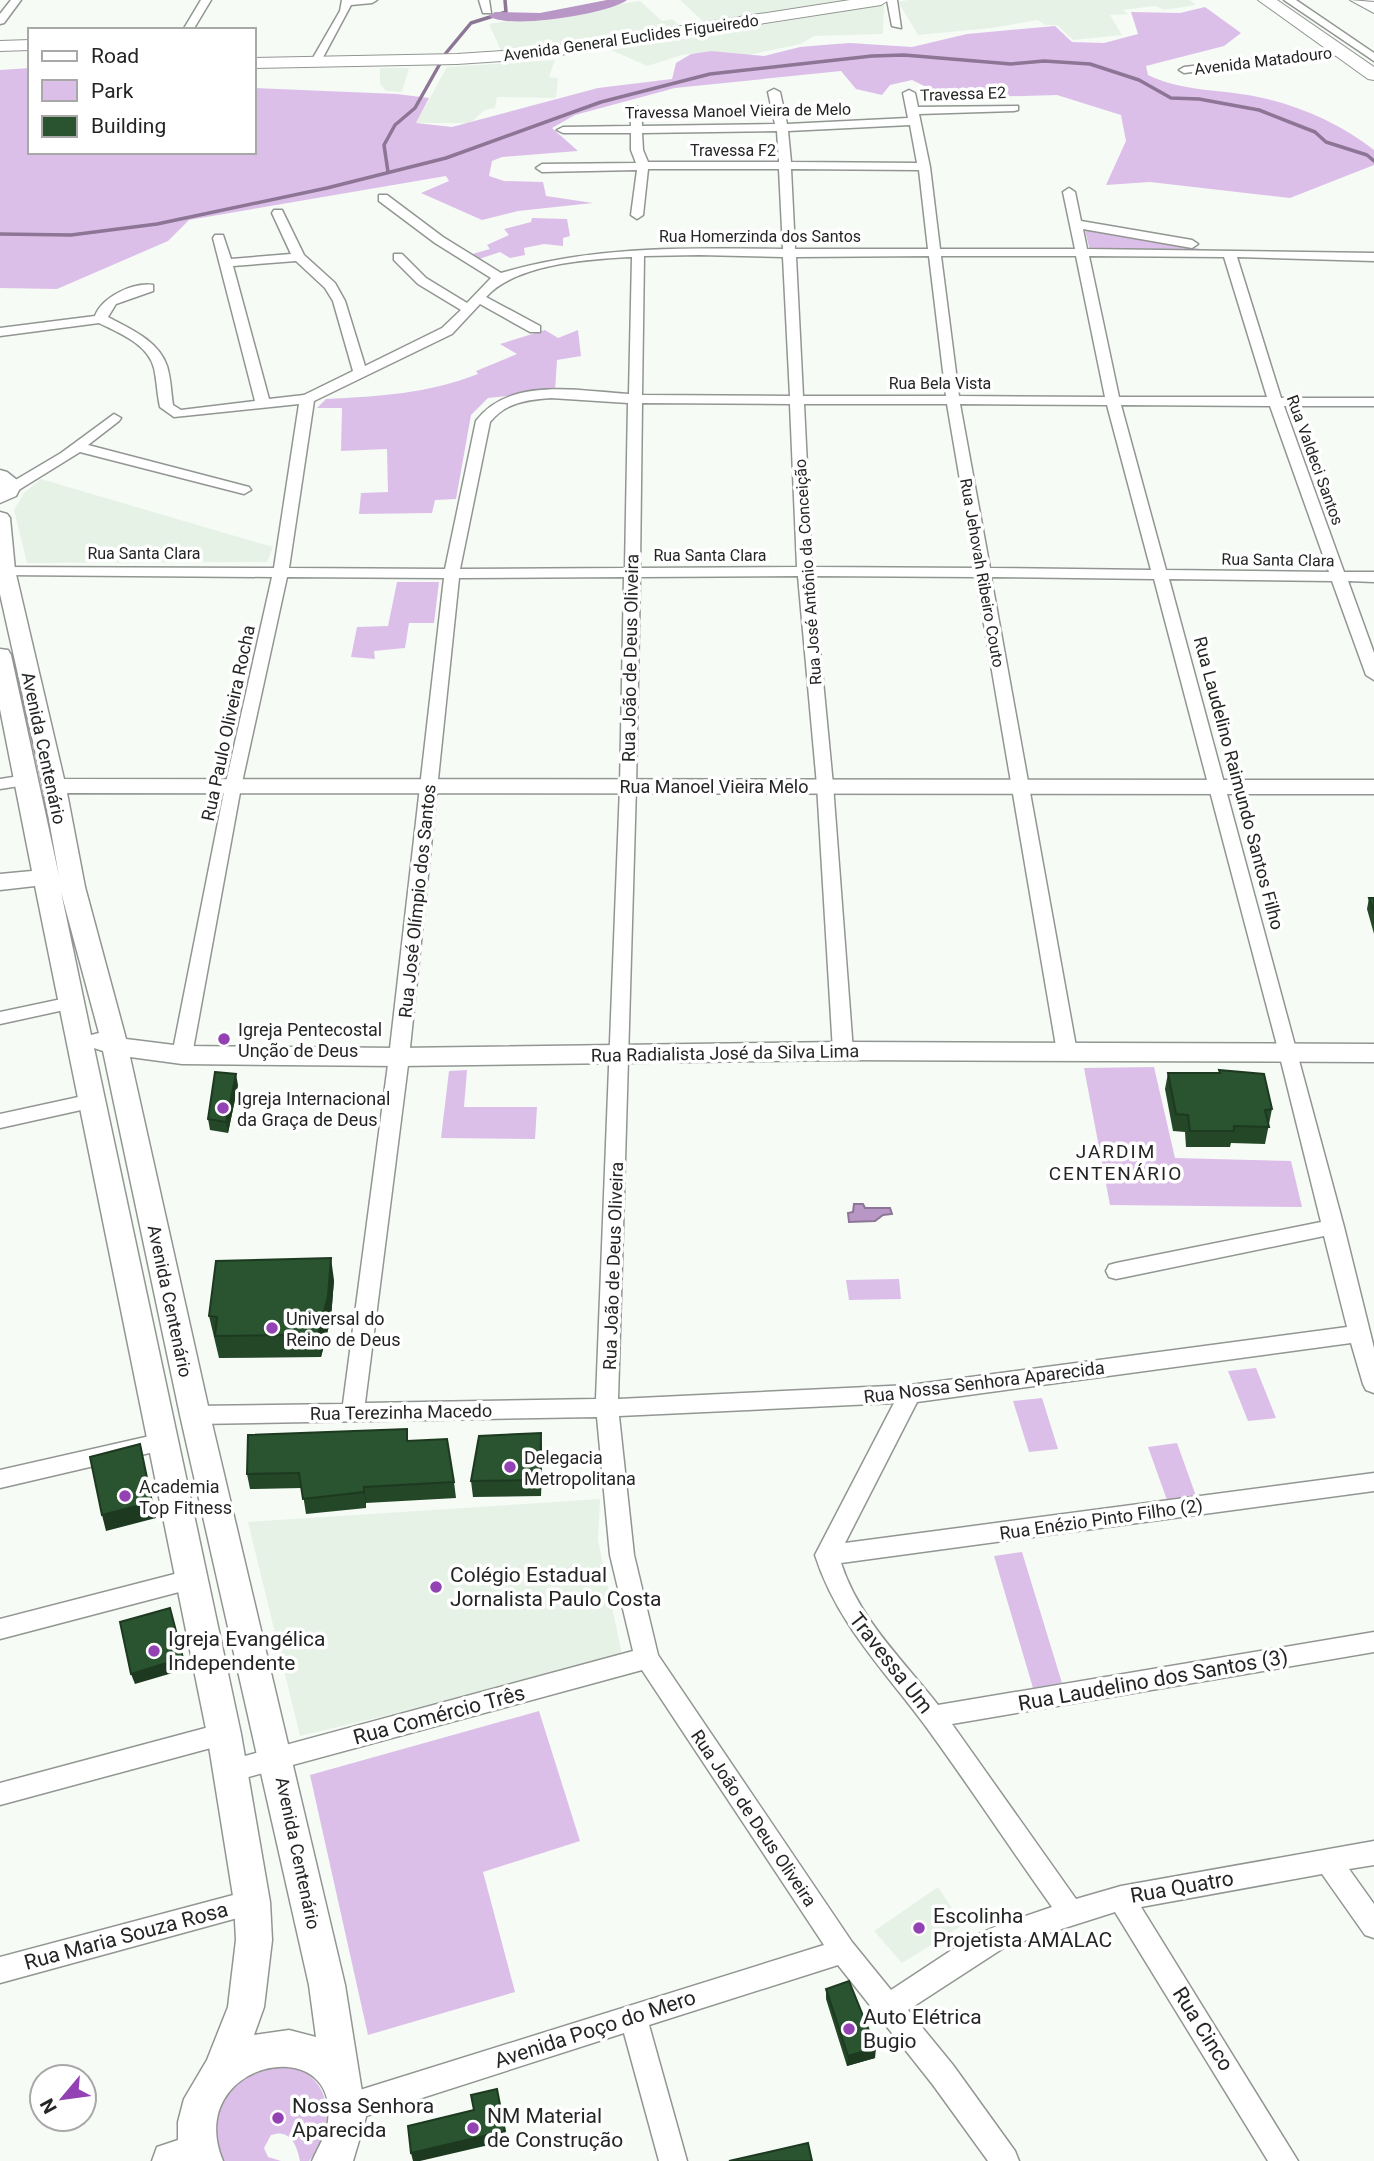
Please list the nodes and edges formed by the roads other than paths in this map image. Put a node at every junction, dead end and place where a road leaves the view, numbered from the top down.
1 (16, 0) edge
2 (206, 0) edge
3 (372, 0) edge
4 (881, 0) edge
5 (892, 0) edge
6 (1266, 0) edge
7 (1289, 0) edge
8 (1357, 0) edge
9 (347, 1) edge
10 (1374, 8) edge
11 (0, 21) edge
12 (897, 26) dead end
13 (189, 28) edge
14 (28, 45) edge
15 (0, 46) edge
16 (1343, 52) junction
17 (1374, 58) edge
18 (256, 63) edge
19 (315, 63) junction
20 (1184, 70) dead end
21 (1374, 75) edge
22 (774, 92) dead end
23 (909, 93) dead end
24 (636, 108) dead end
25 (1014, 108) dead end
26 (913, 116) junction
27 (782, 128) junction
28 (637, 129) junction
29 (563, 130) dead end
30 (643, 166) junction
31 (785, 166) junction
32 (542, 167) dead end
33 (924, 167) junction
34 (1069, 192) dead end
35 (383, 198) dead end
36 (278, 213) dead end
37 (637, 215) dead end
38 (1077, 224) junction
39 (219, 239) dead end
40 (789, 253) junction
41 (933, 253) junction
42 (1080, 253) junction
43 (1230, 253) junction
44 (1255, 253) junction
45 (638, 254) junction
46 (299, 257) junction
47 (398, 257) dead end
48 (1374, 257) edge
49 (227, 263) junction
50 (500, 278) junction
51 (148, 288) dead end
52 (474, 304) junction
53 (101, 319) junction
54 (535, 329) dead end
55 (0, 332) edge
56 (360, 371) junction
57 (307, 399) junction
58 (634, 399) junction
59 (505, 400) joint
60 (796, 400) junction
61 (953, 401) junction
62 (1113, 401) junction
63 (1275, 401) junction
64 (1374, 401) edge
65 (263, 404) junction
66 (114, 418) dead end
67 (78, 447) junction
68 (4, 484) edge
69 (244, 490) dead end
70 (0, 516) edge
71 (5, 570) junction
72 (281, 571) junction
73 (806, 571) junction
74 (630, 573) junction
75 (452, 574) junction
76 (982, 575) junction
77 (1162, 576) junction
78 (1339, 578) junction
79 (1374, 578) edge
80 (0, 655) edge
81 (1374, 675) edge
82 (26, 780) junction
83 (0, 784) edge
84 (430, 785) junction
85 (825, 785) junction
86 (54, 786) junction
87 (1020, 786) junction
88 (1374, 786) edge
89 (233, 787) junction
90 (628, 787) junction
91 (1218, 787) junction
92 (0, 873) edge
93 (59, 878) junction
94 (0, 882) edge
95 (71, 1003) junction
96 (0, 1018) edge
97 (79, 1032) junction
98 (115, 1046) junction
99 (843, 1051) junction
100 (1067, 1052) junction
101 (1289, 1053) junction
102 (1374, 1053) edge
103 (183, 1055) junction
104 (621, 1055) junction
105 (399, 1057) junction
106 (92, 1101) junction
107 (0, 1121) edge
108 (1334, 1227) junction
109 (1116, 1271) dead end
110 (1359, 1334) junction
111 (1374, 1384) edge
112 (910, 1394) junction
113 (607, 1408) junction
114 (353, 1413) junction
115 (195, 1415) junction
116 (163, 1442) junction
117 (0, 1479) edge
118 (1374, 1482) edge
119 (227, 1550) junction
120 (827, 1555) junction
121 (188, 1570) junction
122 (0, 1629) edge
123 (1374, 1642) edge
124 (648, 1658) junction
125 (933, 1717) junction
126 (224, 1734) junction
127 (277, 1760) junction
128 (230, 1771) junction
129 (0, 1794) edge
130 (1374, 1853) edge
131 (1329, 1861) junction
132 (1121, 1898) junction
133 (252, 1902) junction
134 (1071, 1913) junction
135 (1374, 1926) edge
136 (843, 1951) junction
137 (0, 1970) edge
138 (889, 2007) junction
139 (634, 2016) junction
140 (222, 2071) junction
141 (342, 2129) edge
142 (191, 2158) edge
143 (674, 2161) edge
144 (1005, 2161) edge
145 (1284, 2161) edge

1 - 11 street
2 - 13 street
3 - 9 street
4 - 19 main road, Avenida General Euclides Figueiredo
5 - 12 street
6 - 16 main road, Avenida Matadouro
7 - 17 street
8 - 10 main road
9 - 19 street
14 - 15 main road
16 - 20 street, Avenida Matadouro
16 - 21 main road, Avenida Matadouro
18 - 19 main road, Avenida General Euclides Figueiredo
22 - 27 street, Rua José Antônio da Conceição
23 - 26 street, Rua Jehovah Ribeiro Couto
24 - 28 street
25 - 26 street, Travessa E2
26 - 27 street, Travessa Manoel Vieira de Melo
26 - 33 street, Rua Jehovah Ribeiro Couto
27 - 28 street, Travessa Manoel Vieira de Melo
27 - 31 street, Rua José Antônio da Conceição
28 - 29 street, Travessa Manoel Vieira de Melo
28 - 30 street
30 - 31 street, Travessa F2
30 - 32 street, Travessa F2
30 - 37 street
31 - 33 street, Travessa F2
31 - 40 street, Rua José Antônio da Conceição
33 - 41 street, Rua Jehovah Ribeiro Couto
34 - 38 street, Rua Laudelino Raimundo Santos Filho
35 - 50 street
36 - 46 street
38 - 42 street, Rua Laudelino Raimundo Santos Filho
38 - 44 street, Rua Homerzinda dos Santos
39 - 49 street
40 - 41 street, Rua Homerzinda dos Santos
40 - 45 street, Rua Homerzinda dos Santos
40 - 60 street, Rua José Antônio da Conceição
41 - 42 street, Rua Homerzinda dos Santos
41 - 61 street, Rua Jehovah Ribeiro Couto
42 - 43 street, Rua Homerzinda dos Santos
42 - 62 street, Rua Laudelino Raimundo Santos Filho
43 - 44 street, Rua Homerzinda dos Santos
43 - 63 street, Rua Valdeci Santos
44 - 48 street, Rua Homerzinda dos Santos
45 - 50 street, Rua Homerzinda dos Santos
45 - 58 street, Rua João de Deus Oliveira
46 - 49 street
46 - 56 street
47 - 52 street
49 - 65 street
50 - 52 street
51 - 53 street
52 - 54 street
52 - 56 street
53 - 55 street
53 - 65 street
56 - 57 street
57 - 65 street
57 - 72 street, Rua Paulo Oliveira Rocha
58 - 59 street, Rua Bela Vista
58 - 60 street, Rua Bela Vista
58 - 74 street, Rua João de Deus Oliveira
59 - 75 street, Rua José Olímpio dos Santos
60 - 61 street, Rua Bela Vista
60 - 73 street, Rua José Antônio da Conceição
61 - 62 street, Rua Bela Vista
61 - 76 street, Rua Jehovah Ribeiro Couto
62 - 63 street, Rua Bela Vista
62 - 77 street, Rua Laudelino Raimundo Santos Filho
63 - 64 street, Rua Bela Vista
63 - 78 street, Rua Valdeci Santos
66 - 67 street, Avenida Centenário
67 - 68 street, Avenida Centenário
67 - 69 street
68 - 70 street, Avenida Centenário
70 - 71 street, Avenida Centenário
71 - 72 street, Rua Santa Clara
71 - 86 street, Avenida Centenário
72 - 75 street, Rua Santa Clara
72 - 89 street, Rua Paulo Oliveira Rocha
73 - 74 street, Rua Santa Clara
73 - 76 street, Rua Santa Clara
73 - 85 street, Rua José Antônio da Conceição
74 - 75 street, Rua Santa Clara
74 - 90 street, Rua João de Deus Oliveira
75 - 84 street, Rua José Olímpio dos Santos
76 - 77 street, Rua Santa Clara
76 - 87 street, Rua Jehovah Ribeiro Couto
77 - 78 street, Rua Santa Clara
77 - 91 street, Rua Laudelino Raimundo Santos Filho
78 - 79 street, Rua Santa Clara
78 - 81 street, Rua Valdeci Santos
80 - 82 street, Avenida Centenário
82 - 83 street
82 - 93 street, Avenida Centenário
84 - 89 street, Rua Manoel Vieira Melo
84 - 90 street, Rua Manoel Vieira Melo
84 - 105 street, Rua José Olímpio dos Santos
85 - 87 street, Rua Manoel Vieira Melo
85 - 90 street, Rua Manoel Vieira Melo
85 - 99 street, Rua José Antônio da Conceição
86 - 89 street, Rua Manoel Vieira Melo
86 - 93 street, Avenida Centenário
87 - 91 street, Rua Manoel Vieira Melo
87 - 100 street, Rua Jehovah Ribeiro Couto
88 - 91 street, Rua Manoel Vieira Melo
89 - 103 street, Rua Paulo Oliveira Rocha
90 - 104 street, Rua João de Deus Oliveira
91 - 101 street, Rua Laudelino Raimundo Santos Filho
92 - 93 street
93 - 94 street
93 - 95 street, Avenida Centenário
93 - 98 street, Avenida Centenário
95 - 96 street
95 - 97 street, Avenida Centenário
97 - 98 street, Rua Radialista José da Silva Lima
97 - 106 street, Avenida Centenário
98 - 103 street, Rua Radialista José da Silva Lima
98 - 115 main road, Avenida Centenário
99 - 100 street, Rua Radialista José da Silva Lima
99 - 104 street, Rua Radialista José da Silva Lima
100 - 101 street, Rua Radialista José da Silva Lima
101 - 102 street, Rua Radialista José da Silva Lima
101 - 108 street, Rua Laudelino Raimundo Santos Filho
103 - 105 street, Rua Radialista José da Silva Lima
104 - 105 street, Rua Radialista José da Silva Lima
104 - 113 street, Rua João de Deus Oliveira
105 - 114 street, Rua José Olímpio dos Santos
106 - 107 street
106 - 116 street, Avenida Centenário
108 - 109 street
108 - 110 street, Rua Laudelino Raimundo Santos Filho
110 - 111 street, Rua Laudelino Raimundo Santos Filho
110 - 112 street, Rua Nossa Senhora Aparecida
112 - 113 street, Rua Nossa Senhora Aparecida
112 - 120 street
113 - 114 street, Rua Terezinha Macedo
113 - 124 street, Rua João de Deus Oliveira
114 - 115 street, Rua Terezinha Macedo
115 - 119 main road, Avenida Centenário
116 - 117 street
116 - 121 street, Avenida Centenário
118 - 120 street, Rua Enézio Pinto Filho (2)
119 - 121 street
119 - 127 main road, Avenida Centenário
120 - 125 street, Travessa Um
121 - 122 street
121 - 126 street, Avenida Centenário
123 - 125 street, Rua Laudelino dos Santos (3)
124 - 127 street, Rua Comércio Três
124 - 136 street, Rua João de Deus Oliveira
125 - 134 street, Travessa Um
126 - 128 street, Avenida Centenário
126 - 129 street
127 - 128 street, Rua Comércio Três
127 - 141 main road, Avenida Centenário
128 - 133 street, Avenida Centenário
130 - 131 street, Rua Quatro
131 - 132 street, Rua Quatro
131 - 135 street
132 - 134 street, Rua Quatro
132 - 145 street, Rua Cinco
133 - 137 street, Rua Maria Souza Rosa
133 - 140 street, Avenida Centenário
134 - 138 street, Rua Quatro
136 - 138 street, Rua João de Deus Oliveira
136 - 139 street, Avenida Poço do Mero
138 - 144 street, Rua João de Deus Oliveira
139 - 141 street, Avenida Poço do Mero
139 - 143 street
140 - 141 street
140 - 142 street

